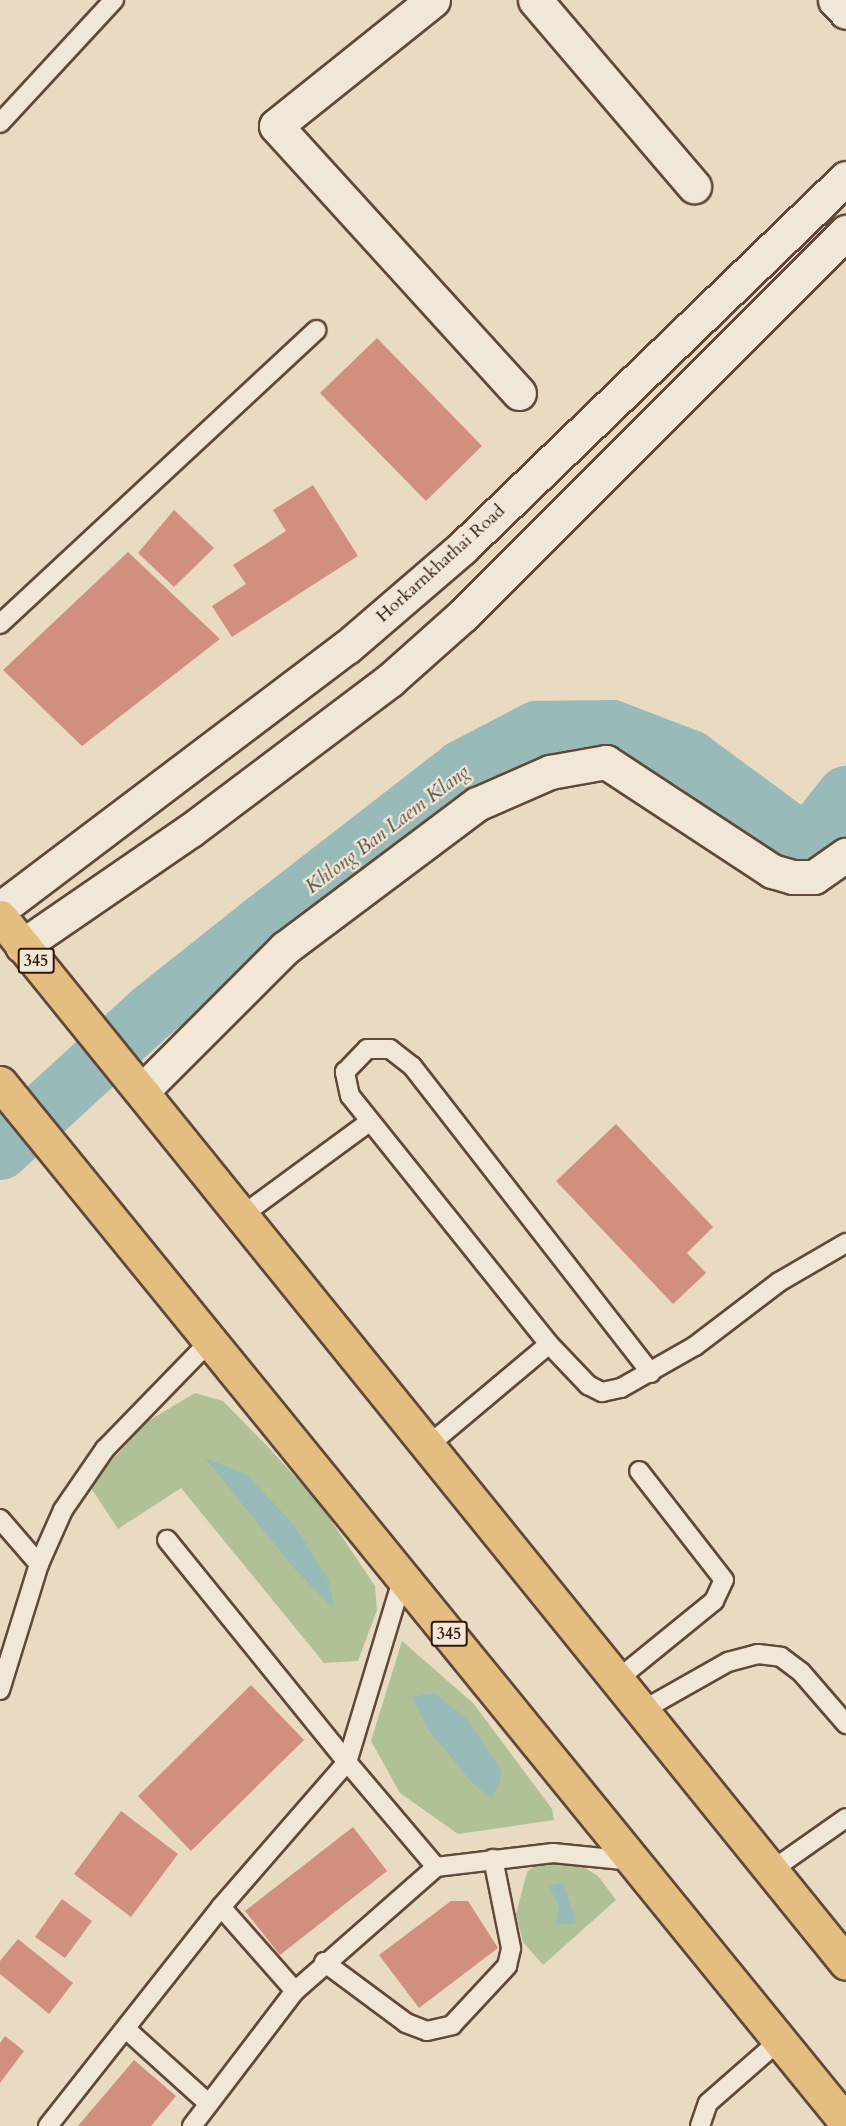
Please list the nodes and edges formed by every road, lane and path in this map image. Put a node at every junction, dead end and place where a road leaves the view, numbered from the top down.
1 (114, 0) edge
2 (433, 0) edge
3 (535, 0) edge
4 (835, 0) edge
5 (846, 12) edge
6 (0, 123) edge
7 (846, 178) edge
8 (694, 186) dead end
9 (846, 232) edge
10 (316, 330) dead end
11 (519, 393) dead end
12 (0, 624) edge
13 (846, 855) edge
14 (0, 909) edge
15 (0, 917) edge
16 (22, 946) junction
17 (135, 1080) junction
18 (0, 1083) edge
19 (368, 1123) junction
20 (244, 1214) junction
21 (846, 1243) edge
22 (210, 1341) junction
23 (549, 1344) junction
24 (651, 1373) junction
25 (429, 1444) junction
26 (639, 1471) dead end
27 (0, 1519) edge
28 (167, 1540) dead end
29 (39, 1564) junction
30 (403, 1577) junction
31 (618, 1679) junction
32 (0, 1690) edge
33 (644, 1710) junction
34 (846, 1724) edge
35 (348, 1762) junction
36 (846, 1818) edge
37 (493, 1859) junction
38 (633, 1861) junction
39 (436, 1867) junction
40 (772, 1870) junction
41 (222, 1907) junction
42 (844, 1957) edge
43 (324, 1962) junction
44 (295, 1991) junction
45 (126, 2029) junction
46 (780, 2040) junction
47 (208, 2103) junction
48 (846, 2121) edge
49 (48, 2126) edge
50 (192, 2126) edge
51 (700, 2126) edge

1 - 6 lane
2 - 11 street
3 - 8 street
4 - 5 street
7 - 14 street, Horkarnkhathai Road
9 - 16 street
10 - 12 lane
13 - 17 street
15 - 16 main road, 345
16 - 17 main road, 345
17 - 20 main road, 345
18 - 22 main road, 345
19 - 20 lane
19 - 23 lane
19 - 24 lane
20 - 25 main road, 345
21 - 24 lane
22 - 29 lane
22 - 30 main road, 345
23 - 24 lane
23 - 25 lane
25 - 31 main road, 345
26 - 31 lane
27 - 29 lane
28 - 35 lane
29 - 32 lane
30 - 35 lane
30 - 38 main road, 345
31 - 33 main road, 345
33 - 34 lane
33 - 40 main road, 345
35 - 39 lane
35 - 41 lane
36 - 40 lane
37 - 38 lane
37 - 39 lane
37 - 43 lane
38 - 46 main road, 345
39 - 43 lane
40 - 42 main road, 345
41 - 44 lane
41 - 45 lane
43 - 44 lane
44 - 47 lane
45 - 47 lane
45 - 49 lane
46 - 48 main road, 345
46 - 51 lane
47 - 50 lane

